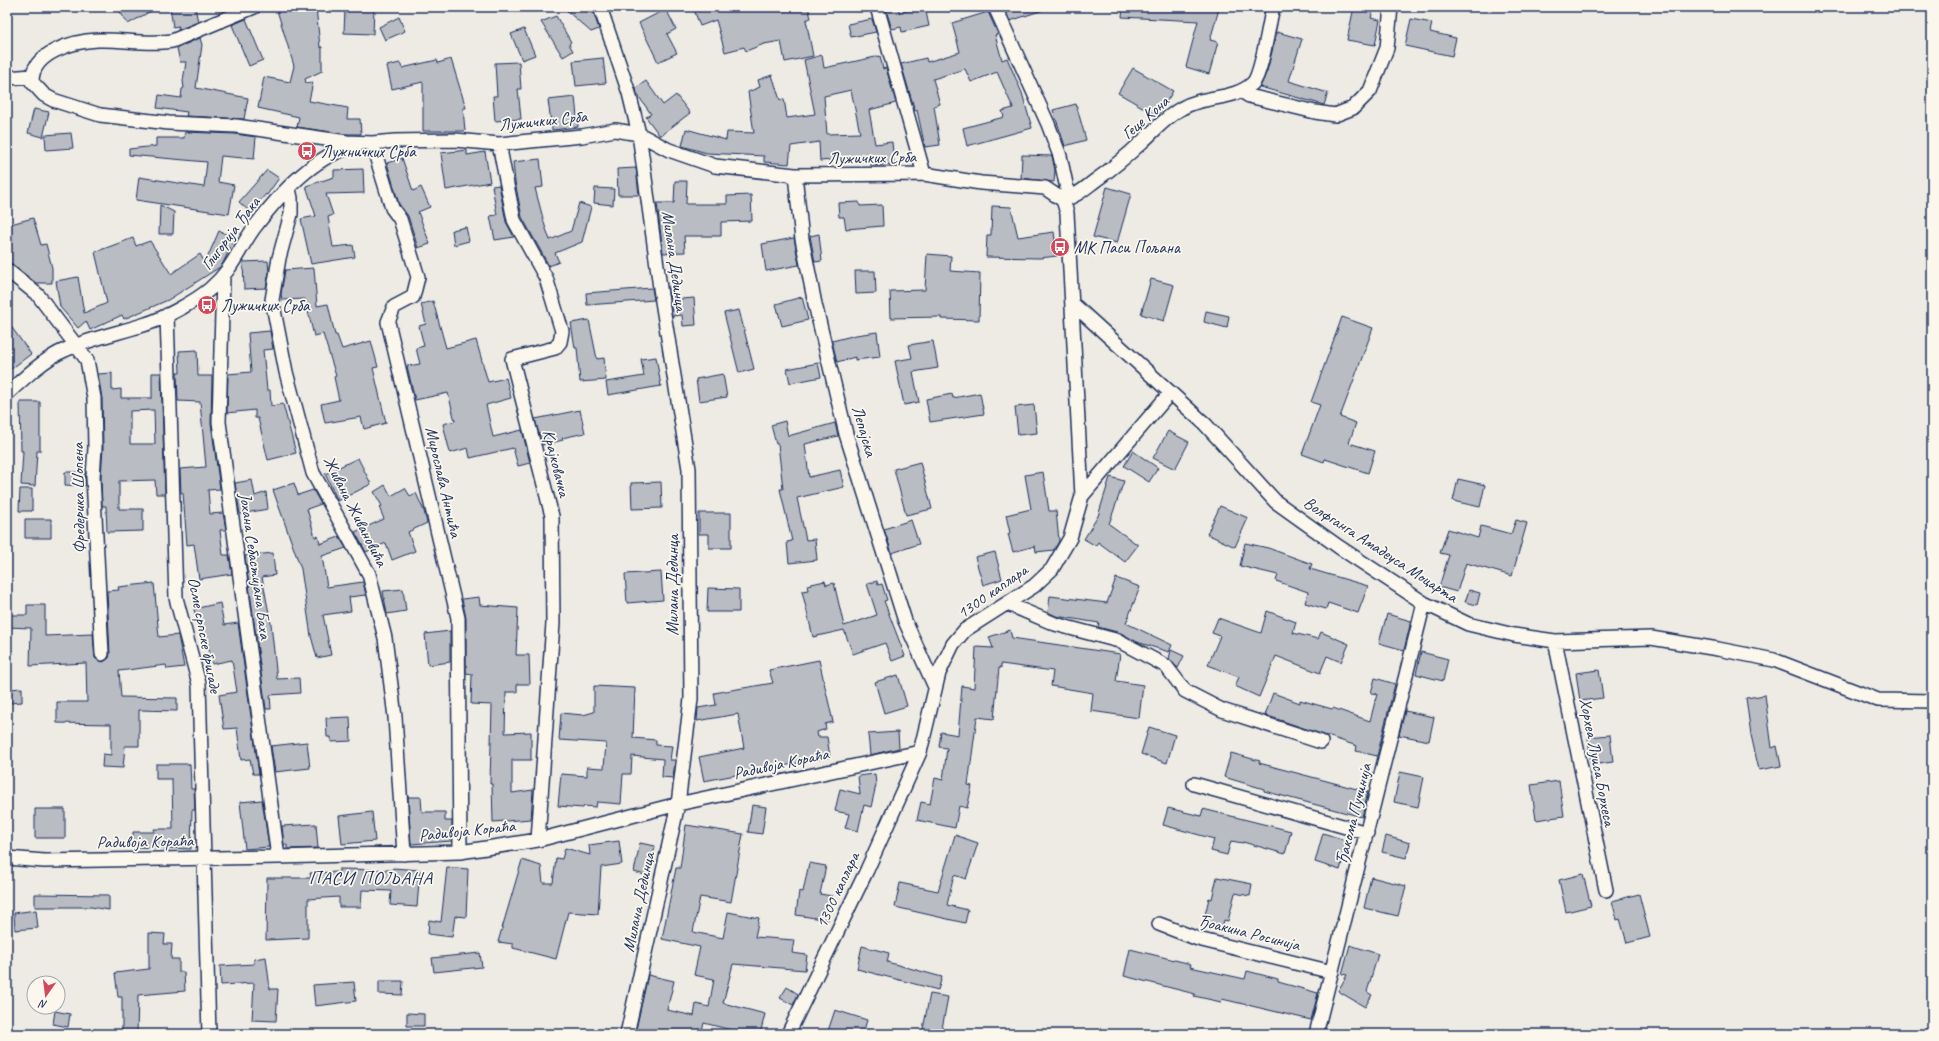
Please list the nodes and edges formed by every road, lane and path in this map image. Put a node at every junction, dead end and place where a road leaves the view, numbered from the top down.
1 (254, 7) edge
2 (600, 7) edge
3 (877, 7) edge
4 (995, 7) edge
5 (1273, 7) edge
6 (1391, 7) edge
7 (32, 76) junction
8 (7, 78) edge
9 (1242, 91) junction
10 (639, 134) junction
11 (372, 144) junction
12 (499, 144) junction
13 (924, 174) junction
14 (794, 175) junction
15 (289, 189) junction
16 (1066, 199) junction
17 (7, 270) edge
18 (223, 277) junction
19 (1073, 304) junction
20 (167, 315) junction
21 (77, 345) junction
22 (1170, 393) junction
23 (7, 394) edge
24 (1082, 496) junction
25 (1424, 603) junction
26 (1008, 604) junction
27 (1555, 641) junction
28 (102, 654) dead end
29 (935, 687) junction
30 (1932, 701) edge
31 (1321, 742) dead end
32 (920, 752) junction
33 (1194, 784) dead end
34 (678, 804) junction
35 (1366, 832) junction
36 (538, 840) junction
37 (460, 852) junction
38 (404, 854) junction
39 (7, 858) edge
40 (205, 858) junction
41 (278, 858) junction
42 (1606, 890) dead end
43 (1159, 924) dead end
44 (1332, 972) junction
45 (209, 1034) edge
46 (627, 1034) edge
47 (788, 1034) edge
48 (1316, 1034) edge

1 - 7 street
2 - 10 street, Милана Дединца
3 - 13 street
4 - 16 street, 1300 каплара
5 - 9 street, Геце Кона
6 - 9 street
7 - 8 street
7 - 11 street, Лужичких Срба
9 - 16 street, Геце Кона
10 - 12 street, Лужичких Срба
10 - 14 street, Лужичких Срба
10 - 34 street, Милана Дединца
11 - 12 street, Лужичких Срба
11 - 15 street, Глигорија Ђака
11 - 37 street, Мирослава Антића
12 - 36 street, Крајковачка
13 - 14 street, Лужичких Срба
13 - 16 street, Лужичких Срба
14 - 29 street, Лепајска
15 - 18 street, Глигорија Ђака
15 - 38 street, Живана Живановића
16 - 19 street, 1300 каплара
17 - 21 street, Фредерика Шопена
18 - 20 street, Глигорија Ђака
18 - 41 street, Јохана Себастијана Баха
19 - 22 street, Волфганга Амадеуса Моцарта
19 - 24 street, 1300 каплара
20 - 21 street, Глигорија Ђака
20 - 40 street, Осме српске бригаде
21 - 23 street, Глигорија Ђака
21 - 28 street, Фредерика Шопена
22 - 24 street
22 - 25 street, Волфганга Амадеуса Моцарта
24 - 26 street, 1300 каплара
25 - 27 street, Волфганга Амадеуса Моцарта
25 - 35 street, Ђакома Пучинија
26 - 29 street, 1300 каплара
26 - 31 street
27 - 30 street, Волфганга Амадеуса Моцарта
27 - 42 street, Хорхеа Луиса Борхеса
29 - 32 street, 1300 каплара
32 - 34 street, Радивоја Кораћа
32 - 47 street, 1300 каплара
33 - 35 street
34 - 36 street, Радивоја Кораћа
34 - 46 street, Милана Дединца
35 - 44 street, Ђакома Пучинија
36 - 37 street, Радивоја Кораћа
37 - 38 street, Радивоја Кораћа
38 - 41 street, Радивоја Кораћа
39 - 40 street, Радивоја Кораћа
40 - 41 street, Радивоја Кораћа
40 - 45 street, Осме српске бригаде
43 - 44 street, Ђоакина Росинија
44 - 48 street, Ђакома Пучинија

